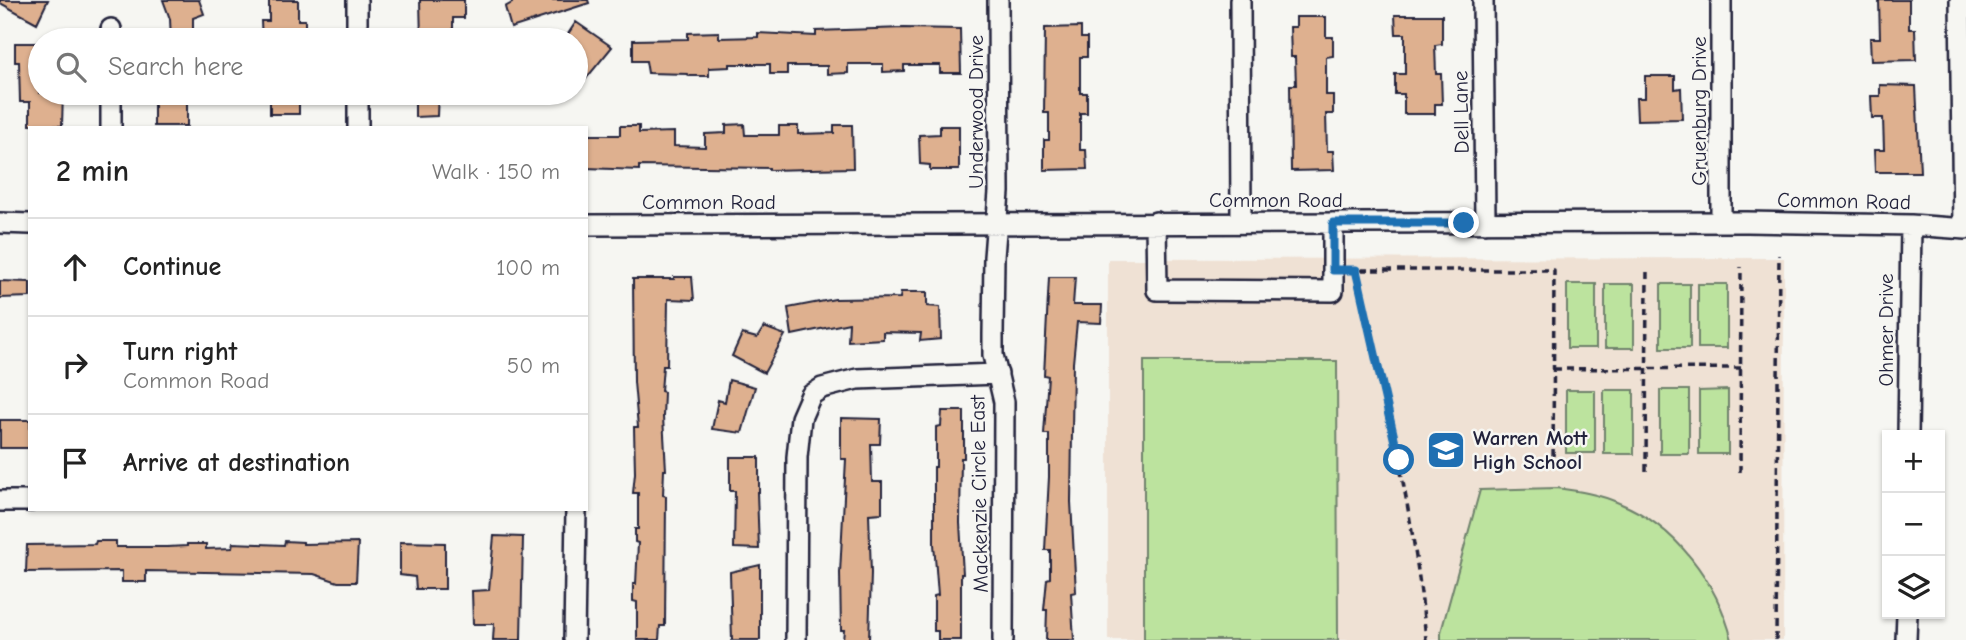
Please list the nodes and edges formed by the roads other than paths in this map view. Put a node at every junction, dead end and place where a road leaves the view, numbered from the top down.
1 (357, 0) edge
2 (998, 0) edge
3 (1240, 0) edge
4 (1482, 0) edge
5 (1721, 0) edge
6 (1960, 0) edge
7 (358, 28) edge
8 (111, 105) edge
9 (358, 105) edge
10 (110, 126) edge
11 (358, 126) edge
12 (1157, 222) junction
13 (1721, 222) junction
14 (0, 223) edge
15 (997, 223) junction
16 (1241, 223) junction
17 (1333, 223) junction
18 (1485, 223) junction
19 (28, 224) edge
20 (588, 225) edge
21 (1911, 225) junction
22 (1965, 229) edge
23 (998, 374) junction
24 (1908, 430) edge
25 (0, 501) edge
26 (28, 501) edge
27 (576, 511) edge
28 (1906, 619) edge
29 (574, 640) edge
30 (796, 640) edge
31 (1003, 640) edge
32 (1906, 640) edge

1 - 7 street
2 - 15 street, Underwood Drive
3 - 16 street
4 - 18 street, Dell Lane
5 - 13 street, Gruenburg Drive
6 - 22 street
8 - 10 street
9 - 11 street
12 - 15 street, Common Road
12 - 16 street, Common Road
12 - 17 street
13 - 18 street, Common Road
13 - 21 street, Common Road
14 - 19 street
15 - 20 street, Common Road
15 - 23 street, Mackenzie Circle East
16 - 17 street, Common Road
17 - 18 street, Common Road
21 - 22 street, Common Road
21 - 24 street, Ohmer Drive
23 - 30 street
23 - 31 street, Mackenzie Circle East
25 - 26 street
27 - 29 street
28 - 32 street

